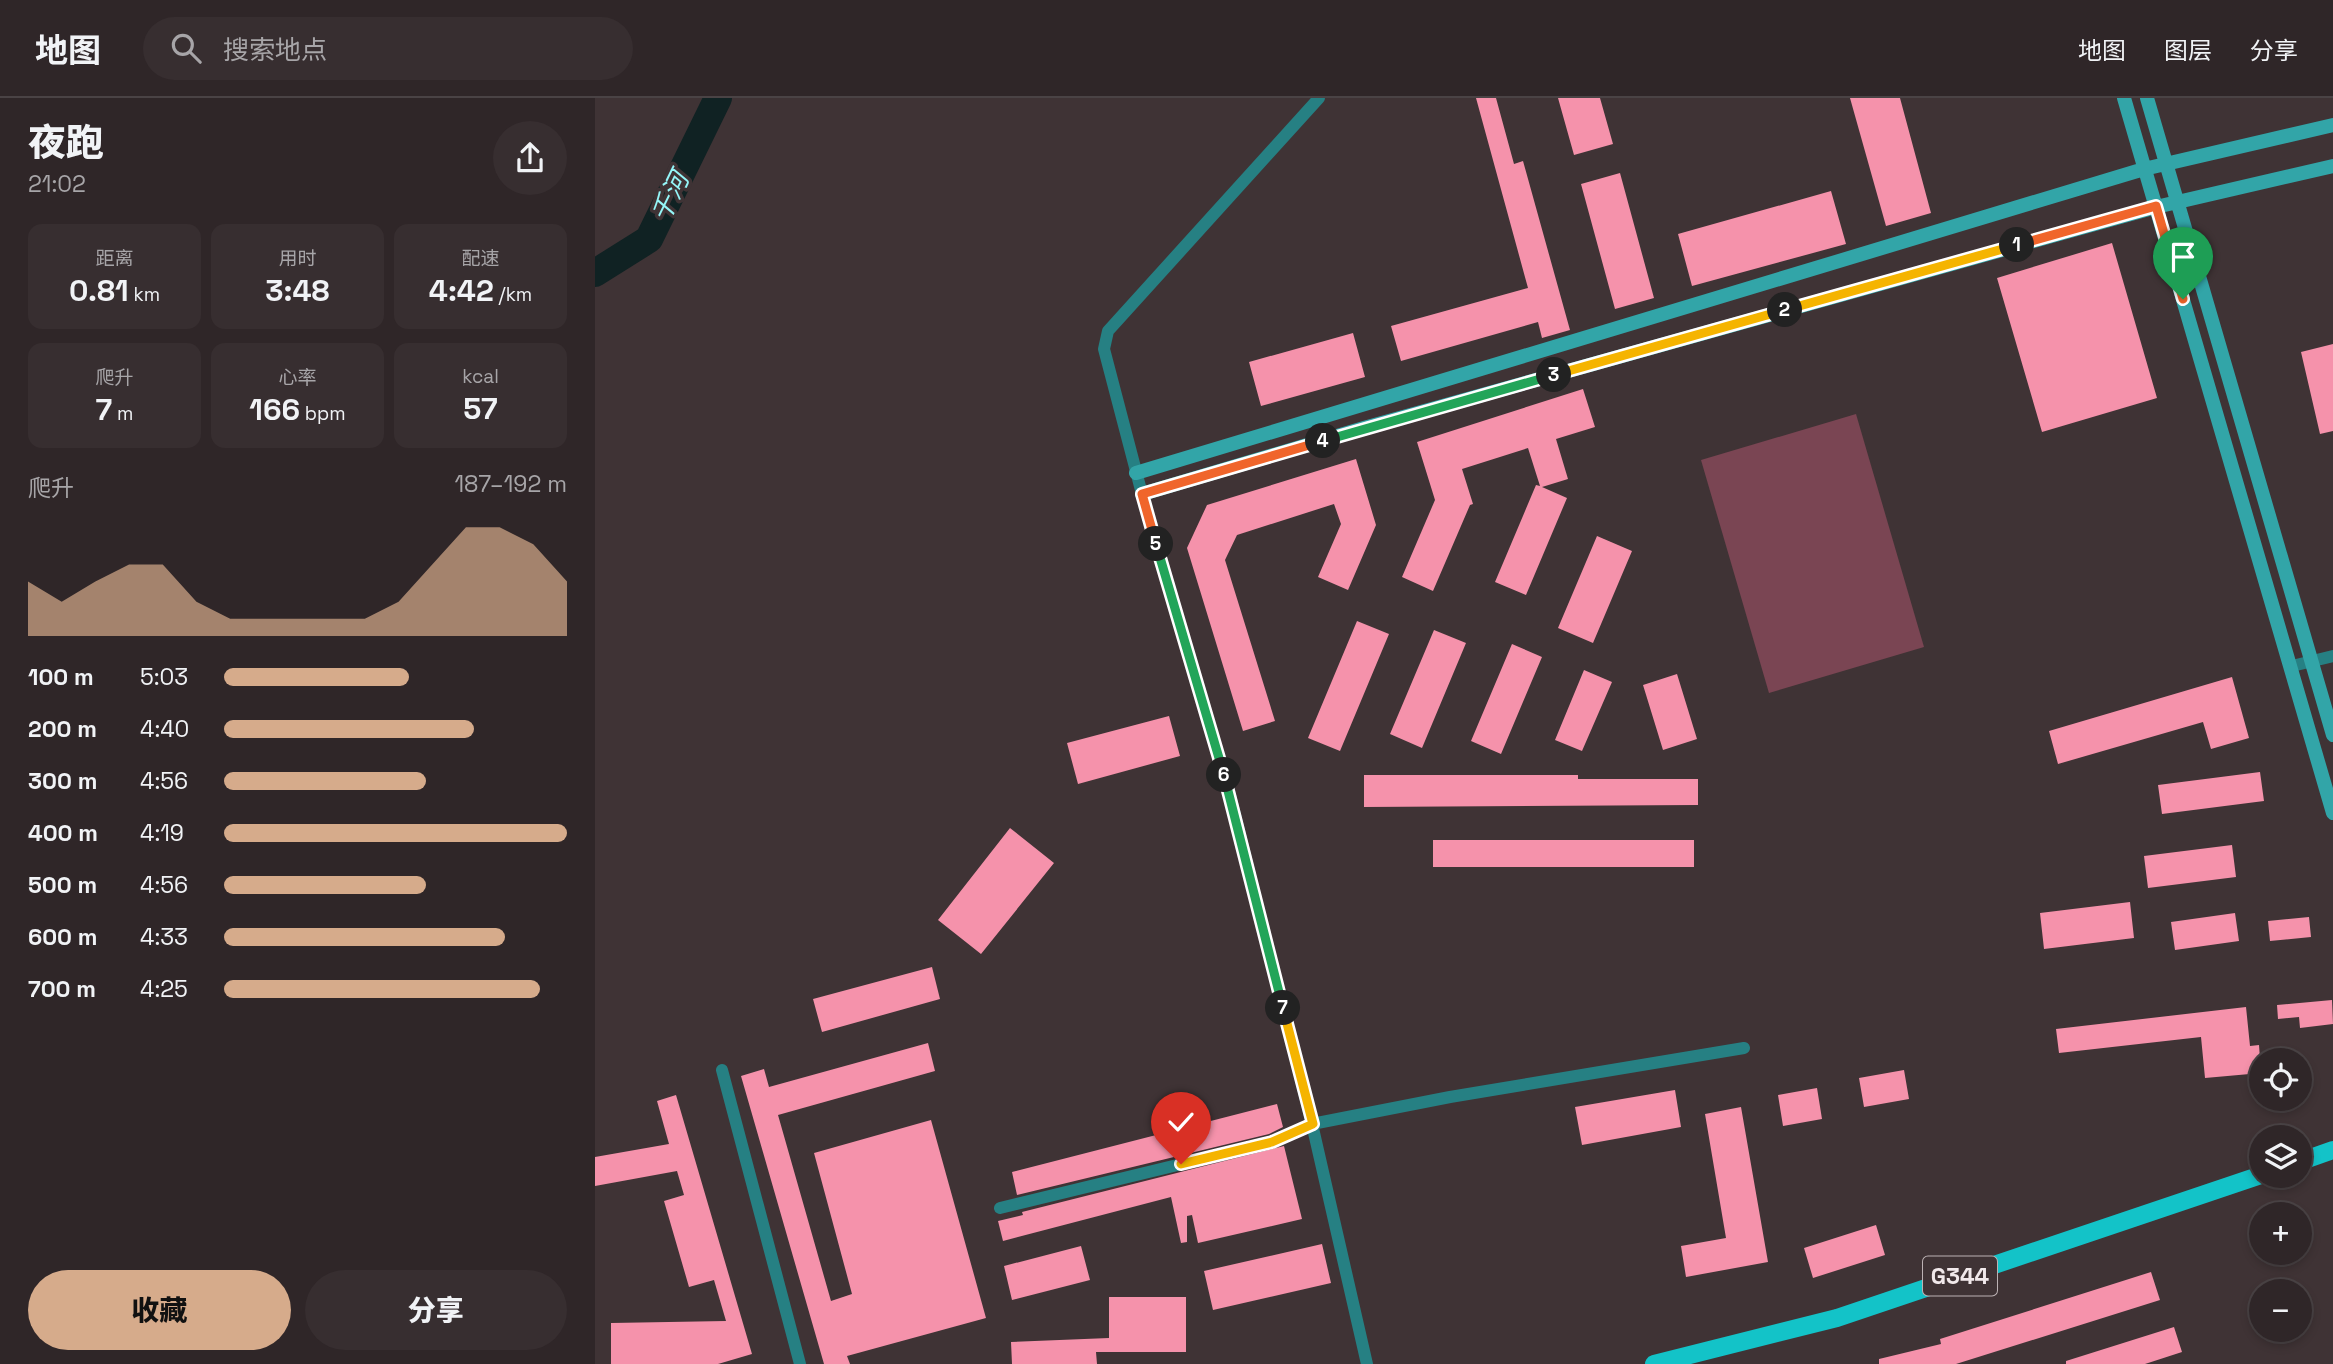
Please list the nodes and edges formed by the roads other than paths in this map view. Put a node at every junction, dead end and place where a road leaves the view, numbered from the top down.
1 (1319, 98) edge
2 (2124, 98) edge
3 (2147, 98) edge
4 (2333, 125) edge
5 (2166, 164) junction
6 (2333, 166) edge
7 (2144, 169) junction
8 (2177, 202) junction
9 (2156, 206) junction
10 (1136, 473) junction
11 (1142, 494) junction
12 (2333, 656) edge
13 (2311, 661) junction
14 (2292, 666) junction
15 (2333, 735) edge
16 (2333, 813) edge
17 (1744, 1048) dead end
18 (722, 1070) dead end
19 (1313, 1124) junction
20 (2333, 1150) edge
21 (2312, 1157) edge
22 (2249, 1179) edge
23 (1000, 1208) dead end
24 (800, 1364) edge
25 (1367, 1364) edge
26 (1654, 1364) edge

1 - 10 street
2 - 7 main road
3 - 5 main road
4 - 5 main road
5 - 7 main road
5 - 8 main road
6 - 8 main road
7 - 9 main road
7 - 10 main road
8 - 9 main road
8 - 13 main road
9 - 11 main road
9 - 14 main road
10 - 11 street
11 - 19 street
12 - 13 street
13 - 14 street
13 - 15 main road
14 - 16 main road
17 - 19 street
18 - 24 street
19 - 23 street
19 - 25 street
20 - 21 main road
22 - 26 main road, G344

